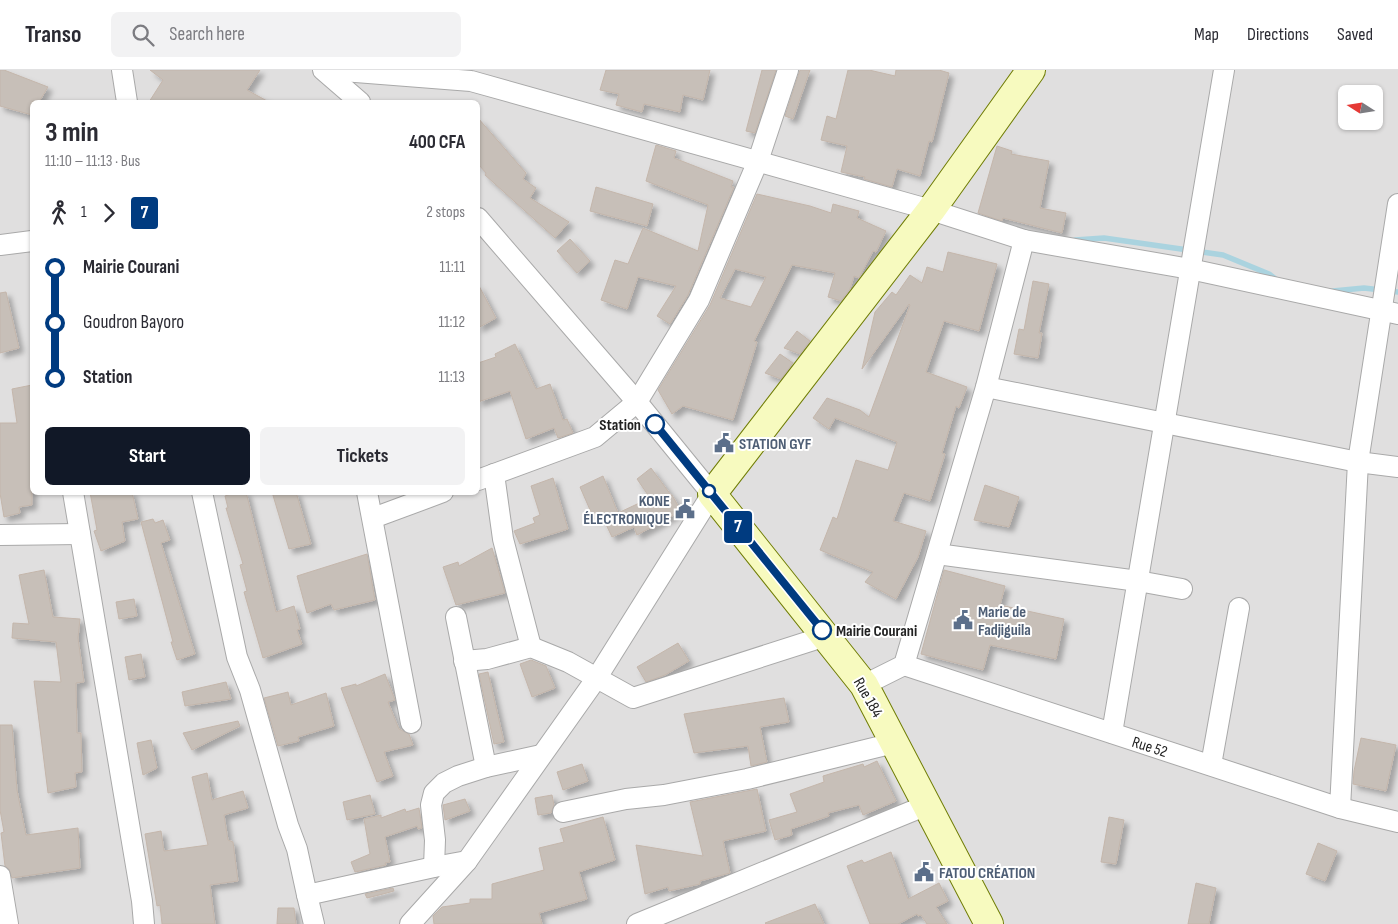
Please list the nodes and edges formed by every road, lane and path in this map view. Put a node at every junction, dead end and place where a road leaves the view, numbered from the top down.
1 (122, 70) edge
2 (323, 70) edge
3 (330, 70) edge
4 (788, 70) edge
5 (1031, 70) edge
6 (1224, 70) edge
7 (473, 76) edge
8 (127, 100) edge
9 (358, 100) edge
10 (758, 161) junction
11 (1398, 204) edge
12 (931, 210) junction
13 (480, 220) edge
14 (1024, 240) junction
15 (0, 245) edge
16 (30, 245) edge
17 (1190, 269) junction
18 (1390, 313) edge
19 (986, 387) junction
20 (637, 402) junction
21 (1164, 424) junction
22 (1358, 462) junction
23 (1398, 467) edge
24 (486, 477) edge
25 (712, 494) junction
26 (74, 495) edge
27 (203, 495) edge
28 (368, 495) edge
29 (435, 495) edge
30 (373, 518) junction
31 (80, 534) junction
32 (0, 535) edge
33 (937, 554) junction
34 (1138, 581) junction
35 (1182, 589) dead end
36 (1239, 608) dead end
37 (456, 617) dead end
38 (826, 636) junction
39 (531, 647) junction
40 (464, 661) junction
41 (904, 665) junction
42 (596, 679) junction
43 (864, 684) junction
44 (411, 723) dead end
45 (1112, 733) junction
46 (894, 743) junction
47 (541, 755) junction
48 (1211, 766) junction
49 (486, 767) junction
50 (927, 805) junction
51 (1340, 808) junction
52 (562, 812) dead end
53 (1398, 822) edge
54 (467, 861) junction
55 (434, 867) junction
56 (0, 876) edge
57 (307, 894) junction
58 (8, 924) edge
59 (144, 924) edge
60 (314, 924) edge
61 (410, 924) edge
62 (637, 924) edge
63 (989, 924) edge

1 - 8 street
2 - 9 street
3 - 7 street
4 - 10 street
5 - 12 street
6 - 17 street
7 - 10 street
10 - 12 street
10 - 20 street
11 - 18 street
12 - 14 street
12 - 25 street
13 - 20 street
14 - 17 street
14 - 19 street
15 - 16 street
17 - 18 street
17 - 21 street
18 - 22 street
19 - 21 street
19 - 33 street
20 - 24 street
20 - 25 street
21 - 22 street
21 - 34 street
22 - 23 street
22 - 51 street
24 - 39 street
25 - 38 street, Rue 184
25 - 42 street
26 - 31 street
27 - 57 street
28 - 30 street
29 - 30 street
30 - 44 street
31 - 32 street
31 - 59 street
33 - 34 street
33 - 41 street
34 - 35 street
34 - 45 street
36 - 48 street
37 - 40 street
38 - 42 street
38 - 43 street, Rue 184
39 - 40 street
39 - 42 street
40 - 49 street
41 - 43 street
41 - 45 street, Rue 52
42 - 47 street
43 - 46 street, Rue 184
45 - 48 street, Rue 52
46 - 50 street, Rue 184
46 - 52 street
47 - 49 street
47 - 54 street
48 - 51 street, Rue 52
49 - 55 street
50 - 62 street
50 - 63 street, Rue 184
51 - 53 street, Rue 52
54 - 55 street
54 - 61 street
55 - 57 street
56 - 58 street
57 - 60 street

